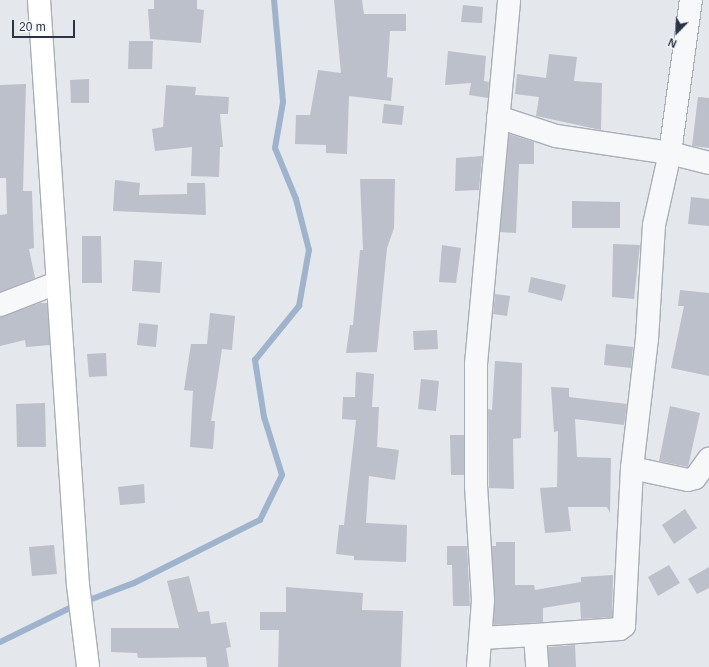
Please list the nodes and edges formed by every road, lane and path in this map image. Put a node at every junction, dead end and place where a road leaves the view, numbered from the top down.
1 (39, 0) edge
2 (509, 0) edge
3 (691, 0) edge
4 (498, 117) junction
5 (670, 153) junction
6 (709, 163) edge
7 (58, 283) junction
8 (0, 305) edge
9 (709, 459) edge
10 (632, 468) junction
11 (536, 635) junction
12 (481, 638) junction
13 (88, 667) edge
14 (478, 667) edge
15 (537, 667) edge

1 - 7 main road
2 - 4 street
3 - 5 street
4 - 5 street
4 - 12 street
5 - 6 street
5 - 10 street
7 - 8 street
7 - 13 main road
9 - 10 street
10 - 11 street
11 - 12 street
11 - 15 street
12 - 14 street

